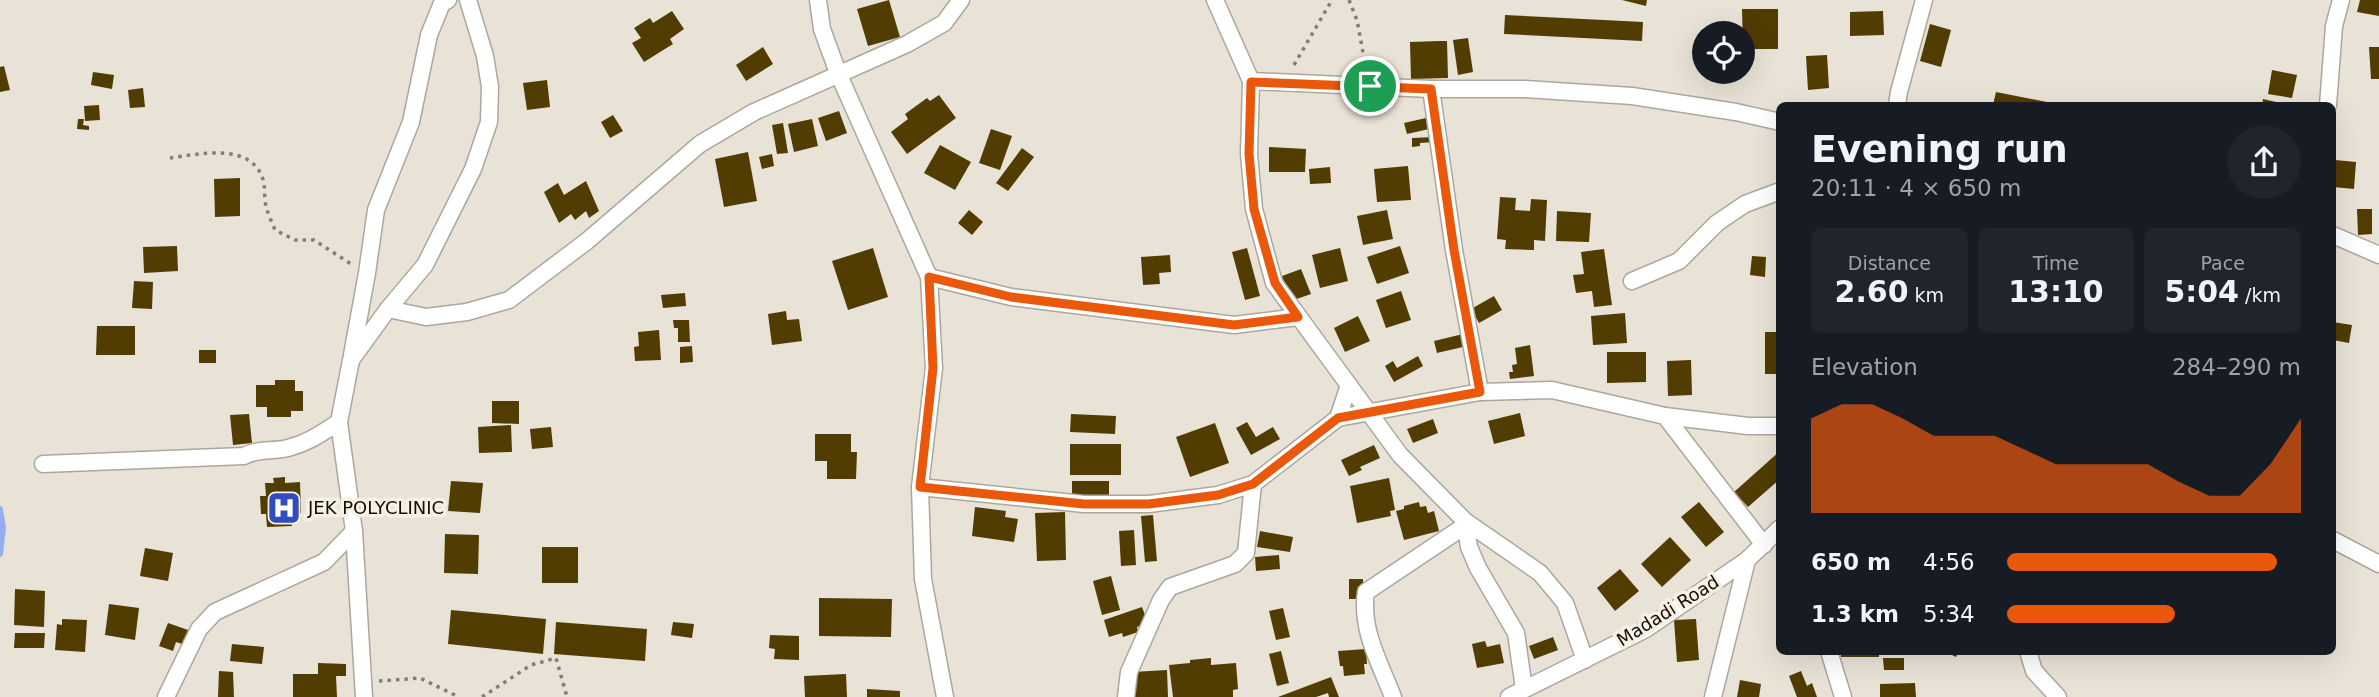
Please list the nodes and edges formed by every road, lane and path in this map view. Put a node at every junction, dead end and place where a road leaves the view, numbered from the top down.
1 (448, 0) edge
2 (468, 0) edge
3 (818, 0) edge
4 (961, 0) edge
5 (1215, 0) edge
6 (1332, 0) edge
7 (1349, 0) edge
8 (1924, 0) edge
9 (2341, 0) edge
10 (838, 73) junction
11 (1251, 82) junction
12 (1284, 82) junction
13 (1370, 86) junction
14 (1431, 89) junction
15 (1897, 102) edge
16 (2328, 102) edge
17 (1776, 121) edge
18 (170, 158) dead end
19 (1776, 192) edge
20 (2336, 236) edge
21 (2379, 255) edge
22 (367, 273) junction
23 (929, 277) junction
24 (1632, 281) dead end
25 (388, 309) junction
26 (1298, 317) junction
27 (351, 360) junction
28 (1349, 385) junction
29 (1480, 392) junction
30 (1368, 412) junction
31 (1665, 416) junction
32 (1338, 418) junction
33 (339, 422) junction
34 (1776, 426) edge
35 (43, 464) dead end
36 (1253, 484) junction
37 (920, 487) junction
38 (1465, 523) junction
39 (354, 531) junction
40 (1776, 532) edge
41 (2336, 542) edge
42 (1764, 545) junction
43 (1747, 560) junction
44 (2379, 564) edge
45 (1830, 655) edge
46 (2029, 655) edge
47 (1585, 660) junction
48 (1524, 689) junction
49 (364, 690) edge
50 (166, 697) edge
51 (459, 697) edge
52 (482, 697) edge
53 (567, 697) edge
54 (945, 697) edge
55 (1126, 697) edge
56 (1393, 697) edge
57 (1509, 697) edge
58 (1713, 697) edge
59 (1843, 697) edge
60 (2059, 697) edge

1 - 22 street
2 - 25 street
3 - 10 street
4 - 10 street
5 - 11 street
6 - 12 path
7 - 13 path
8 - 15 street
9 - 16 street
10 - 23 street
10 - 25 street
11 - 12 street
11 - 26 street
12 - 13 street
13 - 14 street
14 - 17 street
14 - 29 street
18 - 22 path
19 - 24 street
20 - 21 street
22 - 27 street
23 - 26 street
23 - 37 street
25 - 27 street
26 - 28 street
27 - 33 street
28 - 30 street
28 - 32 street
29 - 30 street
29 - 31 street
30 - 32 street
30 - 38 street
31 - 34 street
31 - 42 street
32 - 36 street
33 - 35 street
33 - 39 street
36 - 37 street
36 - 55 street
37 - 54 street
38 - 47 street
38 - 48 street
38 - 56 street
39 - 49 street
39 - 50 street
40 - 42 street, Madadi Road
41 - 44 street
42 - 43 street, Madadi Road
43 - 47 street, Madadi Road
43 - 58 street
45 - 59 street
46 - 60 street
47 - 48 street, Madadi Road
48 - 57 street, Madadi Road
49 - 51 path
52 - 53 path

